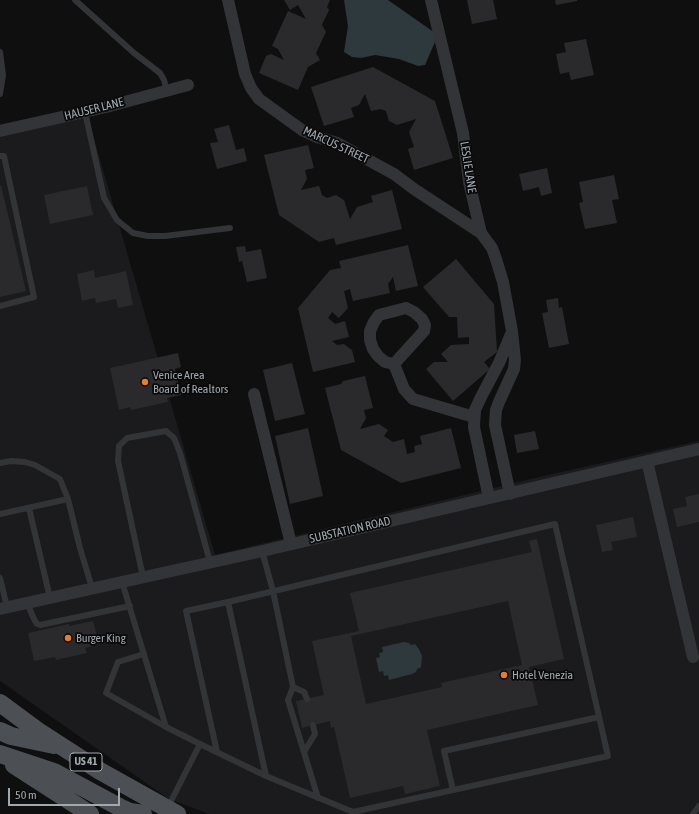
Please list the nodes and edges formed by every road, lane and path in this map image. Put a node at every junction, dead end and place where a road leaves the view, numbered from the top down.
1 (74, 0) edge
2 (228, 0) edge
3 (431, 0) edge
4 (0, 52) edge
5 (188, 85) dead end
6 (167, 91) junction
7 (0, 94) edge
8 (85, 112) junction
9 (0, 131) edge
10 (0, 156) edge
11 (230, 228) dead end
12 (481, 234) junction
13 (0, 306) edge
14 (512, 330) junction
15 (394, 364) junction
16 (254, 394) dead end
17 (474, 417) junction
18 (699, 449) edge
19 (647, 461) junction
20 (0, 464) edge
21 (510, 494) junction
22 (489, 498) junction
23 (68, 499) junction
24 (29, 508) junction
25 (0, 514) edge
26 (291, 544) junction
27 (262, 551) junction
28 (210, 562) junction
29 (143, 577) junction
30 (0, 578) edge
31 (122, 582) junction
32 (92, 588) junction
33 (273, 591) junction
34 (50, 598) junction
35 (228, 602) junction
36 (27, 603) junction
37 (130, 606) junction
38 (3, 608) edge
39 (144, 654) junction
40 (693, 657) dead end
41 (293, 687) junction
42 (307, 699) dead end
43 (0, 703) edge
44 (599, 717) junction
45 (313, 725) dead end
46 (166, 727) junction
47 (0, 731) edge
48 (200, 744) junction
49 (62, 746) junction
50 (217, 752) junction
51 (304, 752) junction
52 (0, 755) edge
53 (266, 776) junction
54 (453, 790) junction
55 (318, 798) junction
56 (699, 806) edge
57 (166, 812) edge
58 (694, 813) edge
59 (90, 814) edge
60 (143, 814) edge

1 - 6 lane
2 - 12 street, MARCUS STREET
3 - 12 street, LESLIE LANE
4 - 7 lane
5 - 6 street, HAUSER LANE
6 - 8 street, HAUSER LANE
8 - 9 street, HAUSER LANE
8 - 11 lane
10 - 13 lane
12 - 14 street, LESLIE LANE
14 - 17 street
14 - 21 street, LESLIE LANE
15 - 15 street
15 - 17 street
16 - 26 street
17 - 22 street
18 - 19 street, SUBSTATION ROAD
19 - 21 street, SUBSTATION ROAD
19 - 40 street
20 - 23 lane
21 - 22 street, SUBSTATION ROAD
22 - 26 street, SUBSTATION ROAD
23 - 24 lane
23 - 32 lane
24 - 25 lane
24 - 34 lane
26 - 27 street, SUBSTATION ROAD
27 - 28 street, SUBSTATION ROAD
27 - 33 lane
28 - 29 street, SUBSTATION ROAD
28 - 29 lane
29 - 31 street, SUBSTATION ROAD
30 - 38 lane
31 - 32 street, SUBSTATION ROAD
31 - 37 lane
32 - 34 street, SUBSTATION ROAD
33 - 35 lane
33 - 41 lane
33 - 44 lane
34 - 36 street, SUBSTATION ROAD
35 - 50 lane
35 - 53 lane
36 - 37 lane
36 - 38 street, SUBSTATION ROAD
37 - 39 lane
39 - 46 lane
39 - 46 lane
41 - 42 lane
41 - 51 lane
43 - 49 main road, US 41
44 - 54 lane
44 - 54 lane
45 - 51 lane
46 - 48 lane
47 - 49 main road
48 - 50 lane
48 - 57 lane
49 - 57 main road, US 41
50 - 53 lane
51 - 55 lane
52 - 59 main road
52 - 60 main road
53 - 55 lane
54 - 55 lane
56 - 58 lane

